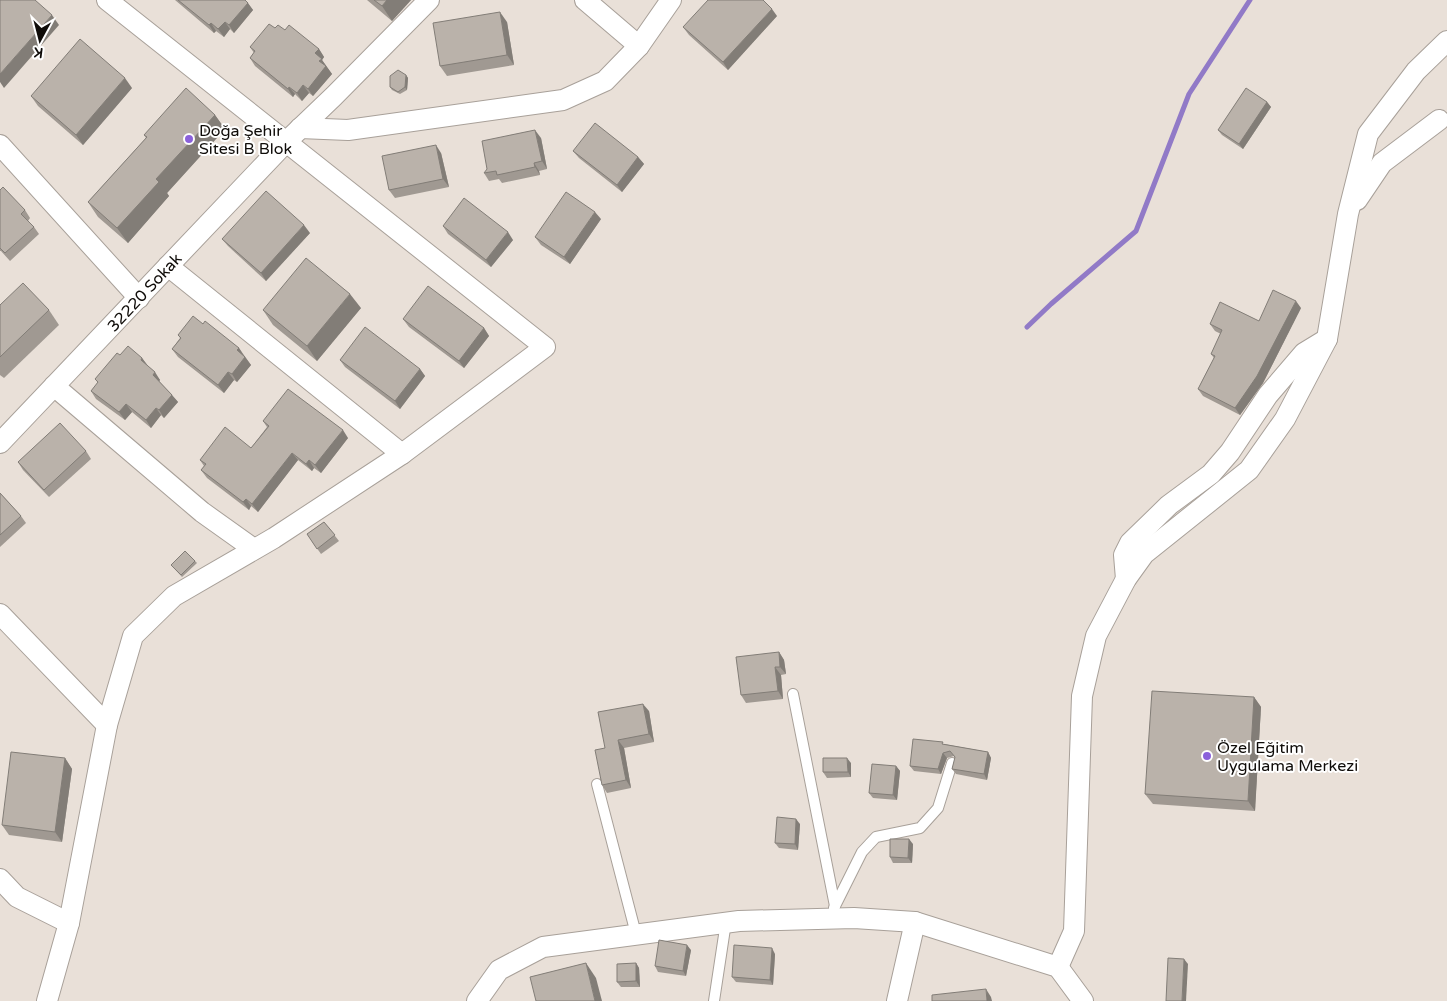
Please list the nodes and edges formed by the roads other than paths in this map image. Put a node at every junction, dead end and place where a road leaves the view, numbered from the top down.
1 (108, 0) edge
2 (429, 0) edge
3 (585, 0) edge
4 (671, 0) edge
5 (1447, 41) edge
6 (639, 46) junction
7 (1439, 120) dead end
8 (293, 135) junction
9 (0, 145) edge
10 (1348, 214) junction
11 (168, 266) junction
12 (139, 298) junction
13 (1327, 339) junction
14 (54, 386) junction
15 (3, 434) edge
16 (402, 454) junction
17 (254, 549) junction
18 (1126, 579) junction
19 (0, 614) edge
20 (793, 694) dead end
21 (107, 725) junction
22 (952, 763) edge
23 (597, 784) edge
24 (0, 879) edge
25 (832, 912) junction
26 (726, 922) junction
27 (915, 922) junction
28 (69, 924) junction
29 (636, 934) junction
30 (1058, 967) junction
31 (47, 1001) edge
32 (477, 1001) edge
33 (714, 1001) edge
34 (898, 1001) edge
35 (1083, 1001) edge

1 - 8 street
2 - 8 street, 32220 Sokak
3 - 6 street
4 - 6 street
5 - 10 street
6 - 8 street
7 - 10 street
8 - 11 street, 32220 Sokak
8 - 16 street
9 - 12 street
10 - 13 street
11 - 12 street, 32220 Sokak
11 - 16 street
12 - 14 street, 32220 Sokak
13 - 18 street
13 - 18 street
14 - 15 street, 32220 Sokak
14 - 17 street
16 - 17 street
17 - 21 street
18 - 30 street
19 - 21 street
20 - 25 lane
21 - 28 street
22 - 25 lane
23 - 29 lane
24 - 28 street
25 - 26 street
25 - 27 street
26 - 29 street
26 - 33 lane
27 - 30 street
27 - 34 street
28 - 31 street
29 - 32 street
30 - 35 street

